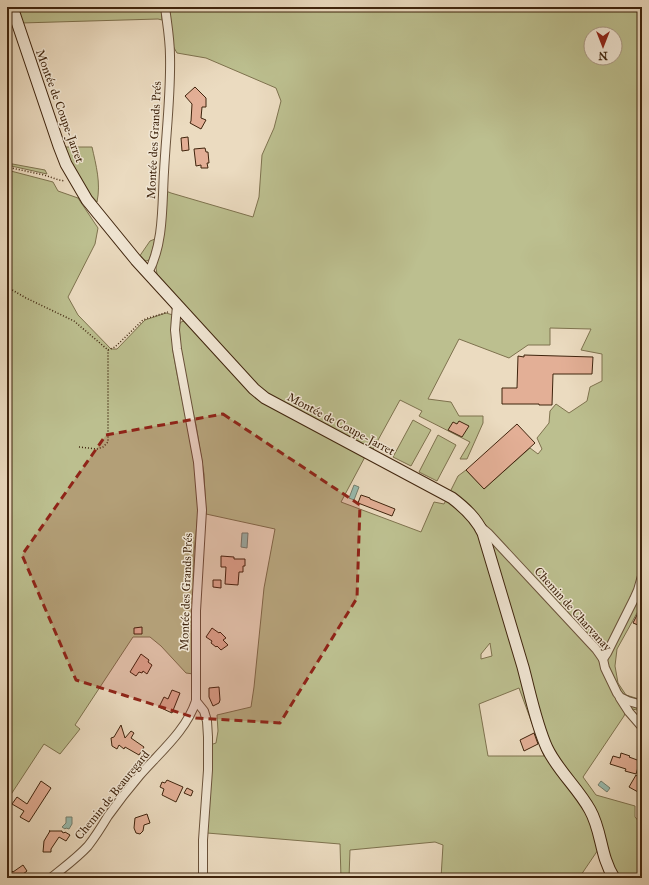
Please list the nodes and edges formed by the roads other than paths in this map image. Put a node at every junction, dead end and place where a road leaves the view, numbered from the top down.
1 (12, 7) edge
2 (165, 7) edge
3 (148, 273) junction
4 (177, 307) junction
5 (480, 527) junction
6 (642, 576) edge
7 (603, 659) junction
8 (620, 697) junction
9 (196, 701) junction
10 (642, 705) edge
11 (642, 727) edge
12 (51, 878) edge
13 (203, 878) edge
14 (614, 878) edge

1 - 3 main road, Montée de Coupe-Jarret
2 - 3 street, Montée des Grands Prés
3 - 4 main road, Montée de Coupe-Jarret
4 - 5 main road, Montée de Coupe-Jarret
4 - 9 street, Montée des Grands Prés
5 - 7 street, Chemin de Charvanay
5 - 14 main road, Montée de Coupe-Jarret
6 - 7 street
7 - 8 street, Chemin de Charvanay
8 - 10 street
8 - 11 street, Chemin de Charvanay
9 - 12 street, Chemin de Beauregard
9 - 13 street

